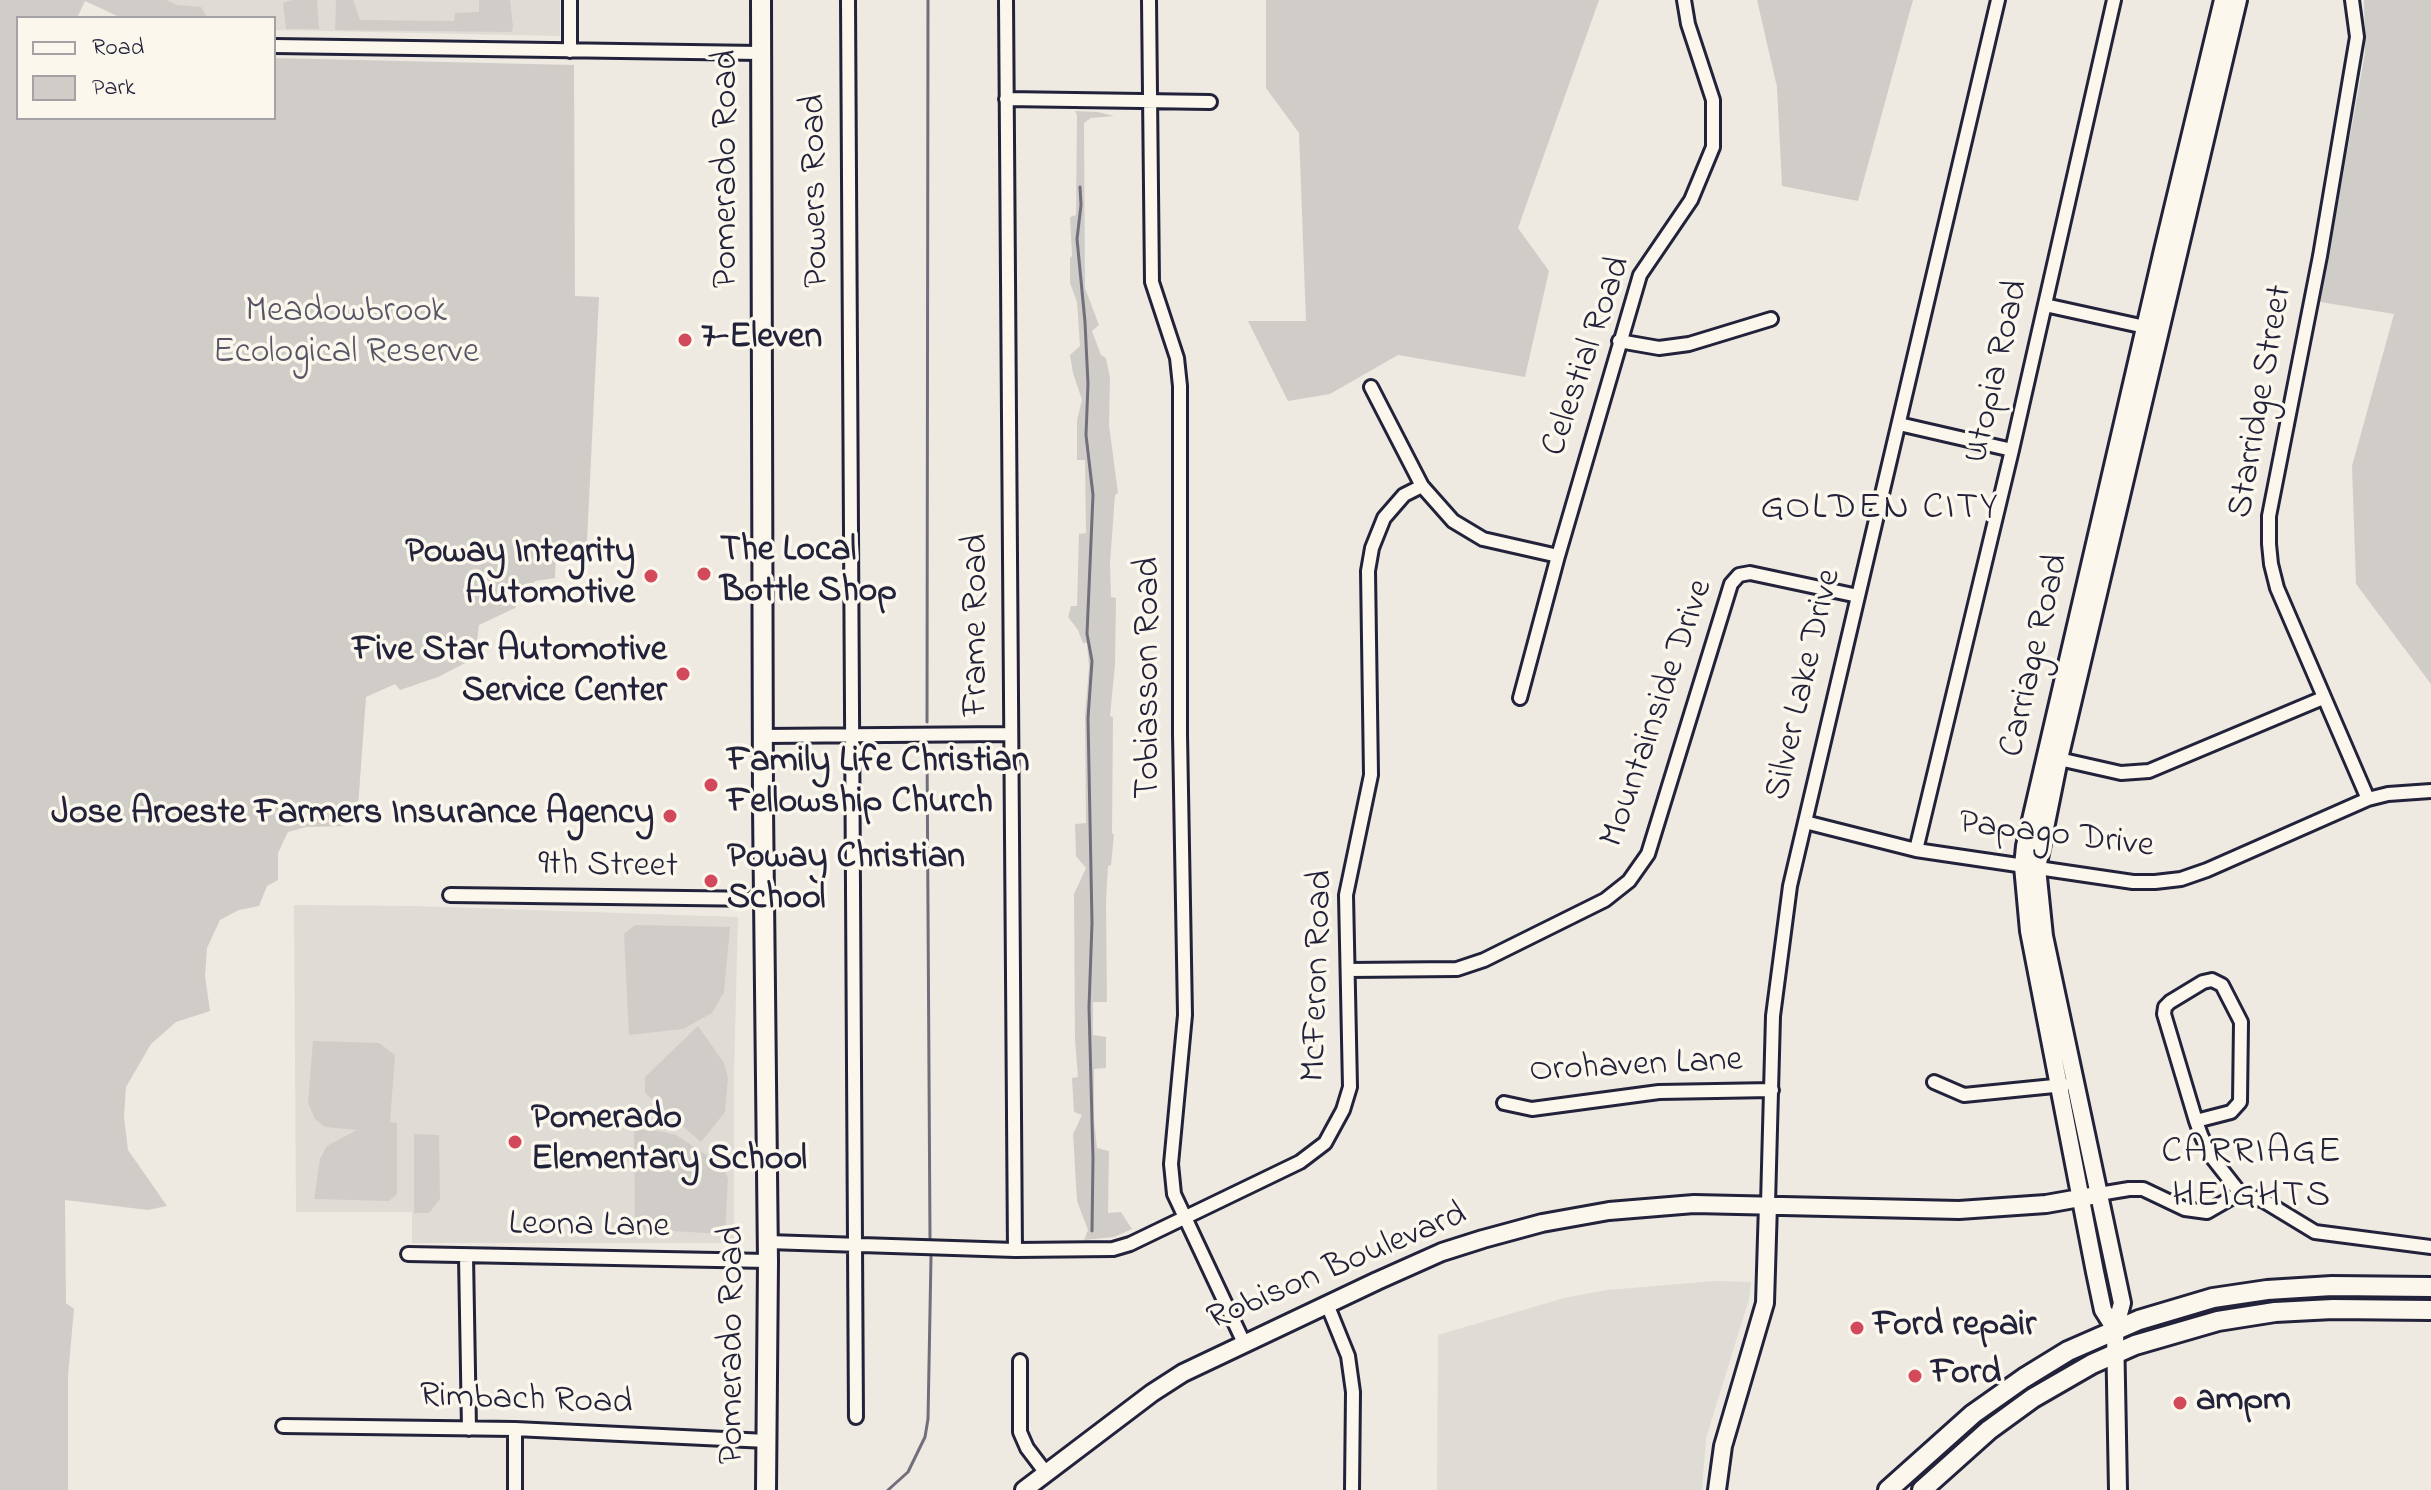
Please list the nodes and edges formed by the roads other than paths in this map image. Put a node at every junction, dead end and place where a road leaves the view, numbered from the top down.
1 (570, 0) edge
2 (761, 0) edge
3 (848, 0) edge
4 (1006, 0) edge
5 (1149, 0) edge
6 (1684, 0) edge
7 (1998, 0) edge
8 (2114, 0) edge
9 (2223, 0) edge
10 (2238, 0) edge
11 (2352, 0) edge
12 (276, 46) edge
13 (570, 51) junction
14 (760, 53) junction
15 (1006, 99) junction
16 (1149, 101) junction
17 (1210, 102) dead end
18 (2045, 305) junction
19 (1771, 319) dead end
20 (2152, 329) junction
21 (1619, 341) junction
22 (1371, 387) dead end
23 (1899, 424) junction
24 (2012, 450) junction
25 (1422, 486) junction
26 (1558, 556) junction
27 (1858, 596) junction
28 (1520, 698) dead end
29 (2323, 698) junction
30 (1010, 734) junction
31 (853, 735) junction
32 (763, 736) junction
33 (2053, 758) junction
34 (2431, 791) edge
35 (2368, 799) junction
36 (1805, 822) junction
37 (1916, 850) junction
38 (2030, 867) junction
39 (450, 895) dead end
40 (764, 899) junction
41 (1348, 970) junction
42 (1934, 1082) dead end
43 (2067, 1084) junction
44 (1772, 1090) junction
45 (1504, 1103) dead end
46 (2196, 1121) junction
47 (2240, 1193) junction
48 (2090, 1196) junction
49 (1768, 1204) junction
50 (1184, 1217) junction
51 (856, 1246) junction
52 (2431, 1247) edge
53 (1015, 1250) junction
54 (768, 1252) junction
55 (408, 1254) dead end
56 (466, 1256) junction
57 (2431, 1287) edge
58 (1327, 1304) junction
59 (2431, 1310) edge
60 (2115, 1329) junction
61 (1244, 1343) junction
62 (2116, 1353) junction
63 (1020, 1361) dead end
64 (856, 1417) dead end
65 (283, 1426) dead end
66 (469, 1429) junction
67 (515, 1429) junction
68 (767, 1441) junction
69 (1046, 1473) junction
70 (515, 1490) edge
71 (766, 1490) edge
72 (1024, 1490) edge
73 (1352, 1490) edge
74 (1717, 1490) edge
75 (1888, 1490) edge
76 (1922, 1490) edge
77 (2118, 1490) edge

1 - 13 street
2 - 14 main road, Pomerado Road
3 - 31 street, Powers Road
4 - 15 street, Frame Road
5 - 16 street, Tobiasson Road
6 - 21 street, Celestial Road
7 - 23 street, Silver Lake Drive
8 - 18 street, Utopia Road
9 - 20 street, Carriage Road
10 - 20 street, Carriage Road
11 - 29 street, Starridge Street
12 - 13 street
13 - 14 street
14 - 32 main road, Pomerado Road
15 - 16 street
15 - 30 street, Frame Road
16 - 17 street
16 - 50 street, Tobiasson Road
18 - 20 street
18 - 24 street, Utopia Road
19 - 21 street
20 - 33 street, Carriage Road
21 - 26 street, Celestial Road
22 - 25 street
23 - 24 street
23 - 27 street, Silver Lake Drive
24 - 37 street, Utopia Road
25 - 26 street
25 - 41 street, McFeron Road
26 - 28 street, Celestial Road
27 - 36 street, Silver Lake Drive
27 - 41 street, Mountainside Drive
29 - 33 street
29 - 35 street, Starridge Street
30 - 31 street
30 - 53 street, Frame Road
31 - 32 street
31 - 51 street, Powers Road
32 - 40 main road, Pomerado Road
33 - 38 street, Carriage Road
34 - 35 street, Papago Drive
35 - 38 street, Papago Drive
36 - 37 street, Papago Drive
36 - 44 street, Silver Lake Drive
37 - 38 street, Papago Drive
38 - 43 street, Carriage Road
39 - 40 street, 9th Street
40 - 54 main road, Pomerado Road
41 - 50 street, McFeron Road
42 - 43 street
43 - 48 street, Carriage Road
44 - 45 street, Orohaven Lane
44 - 49 street, Silver Lake Drive
46 - 46 street
46 - 47 street
47 - 48 street
47 - 52 street
48 - 49 street, Robison Boulevard
48 - 60 street, Carriage Road
49 - 58 street, Robison Boulevard
49 - 74 street
50 - 53 street, McFeron Road
50 - 61 street, Tobiasson Road
51 - 53 street, McFeron Road
51 - 54 street, McFeron Road
51 - 64 street, Powers Road
54 - 56 street, Leona Lane
54 - 68 main road, Pomerado Road
55 - 56 street, Leona Lane
56 - 66 street
57 - 60 main road
58 - 61 street, Robison Boulevard
58 - 73 street
59 - 62 main road
60 - 62 street, Carriage Road
60 - 75 main road
61 - 69 street, Robison Boulevard
62 - 76 main road
62 - 77 street, Carriage Road
63 - 69 street
65 - 66 street, Rimbach Road
66 - 67 street, Rimbach Road
67 - 68 street, Rimbach Road
67 - 70 street
68 - 71 main road, Pomerado Road
69 - 72 street, Robison Boulevard

